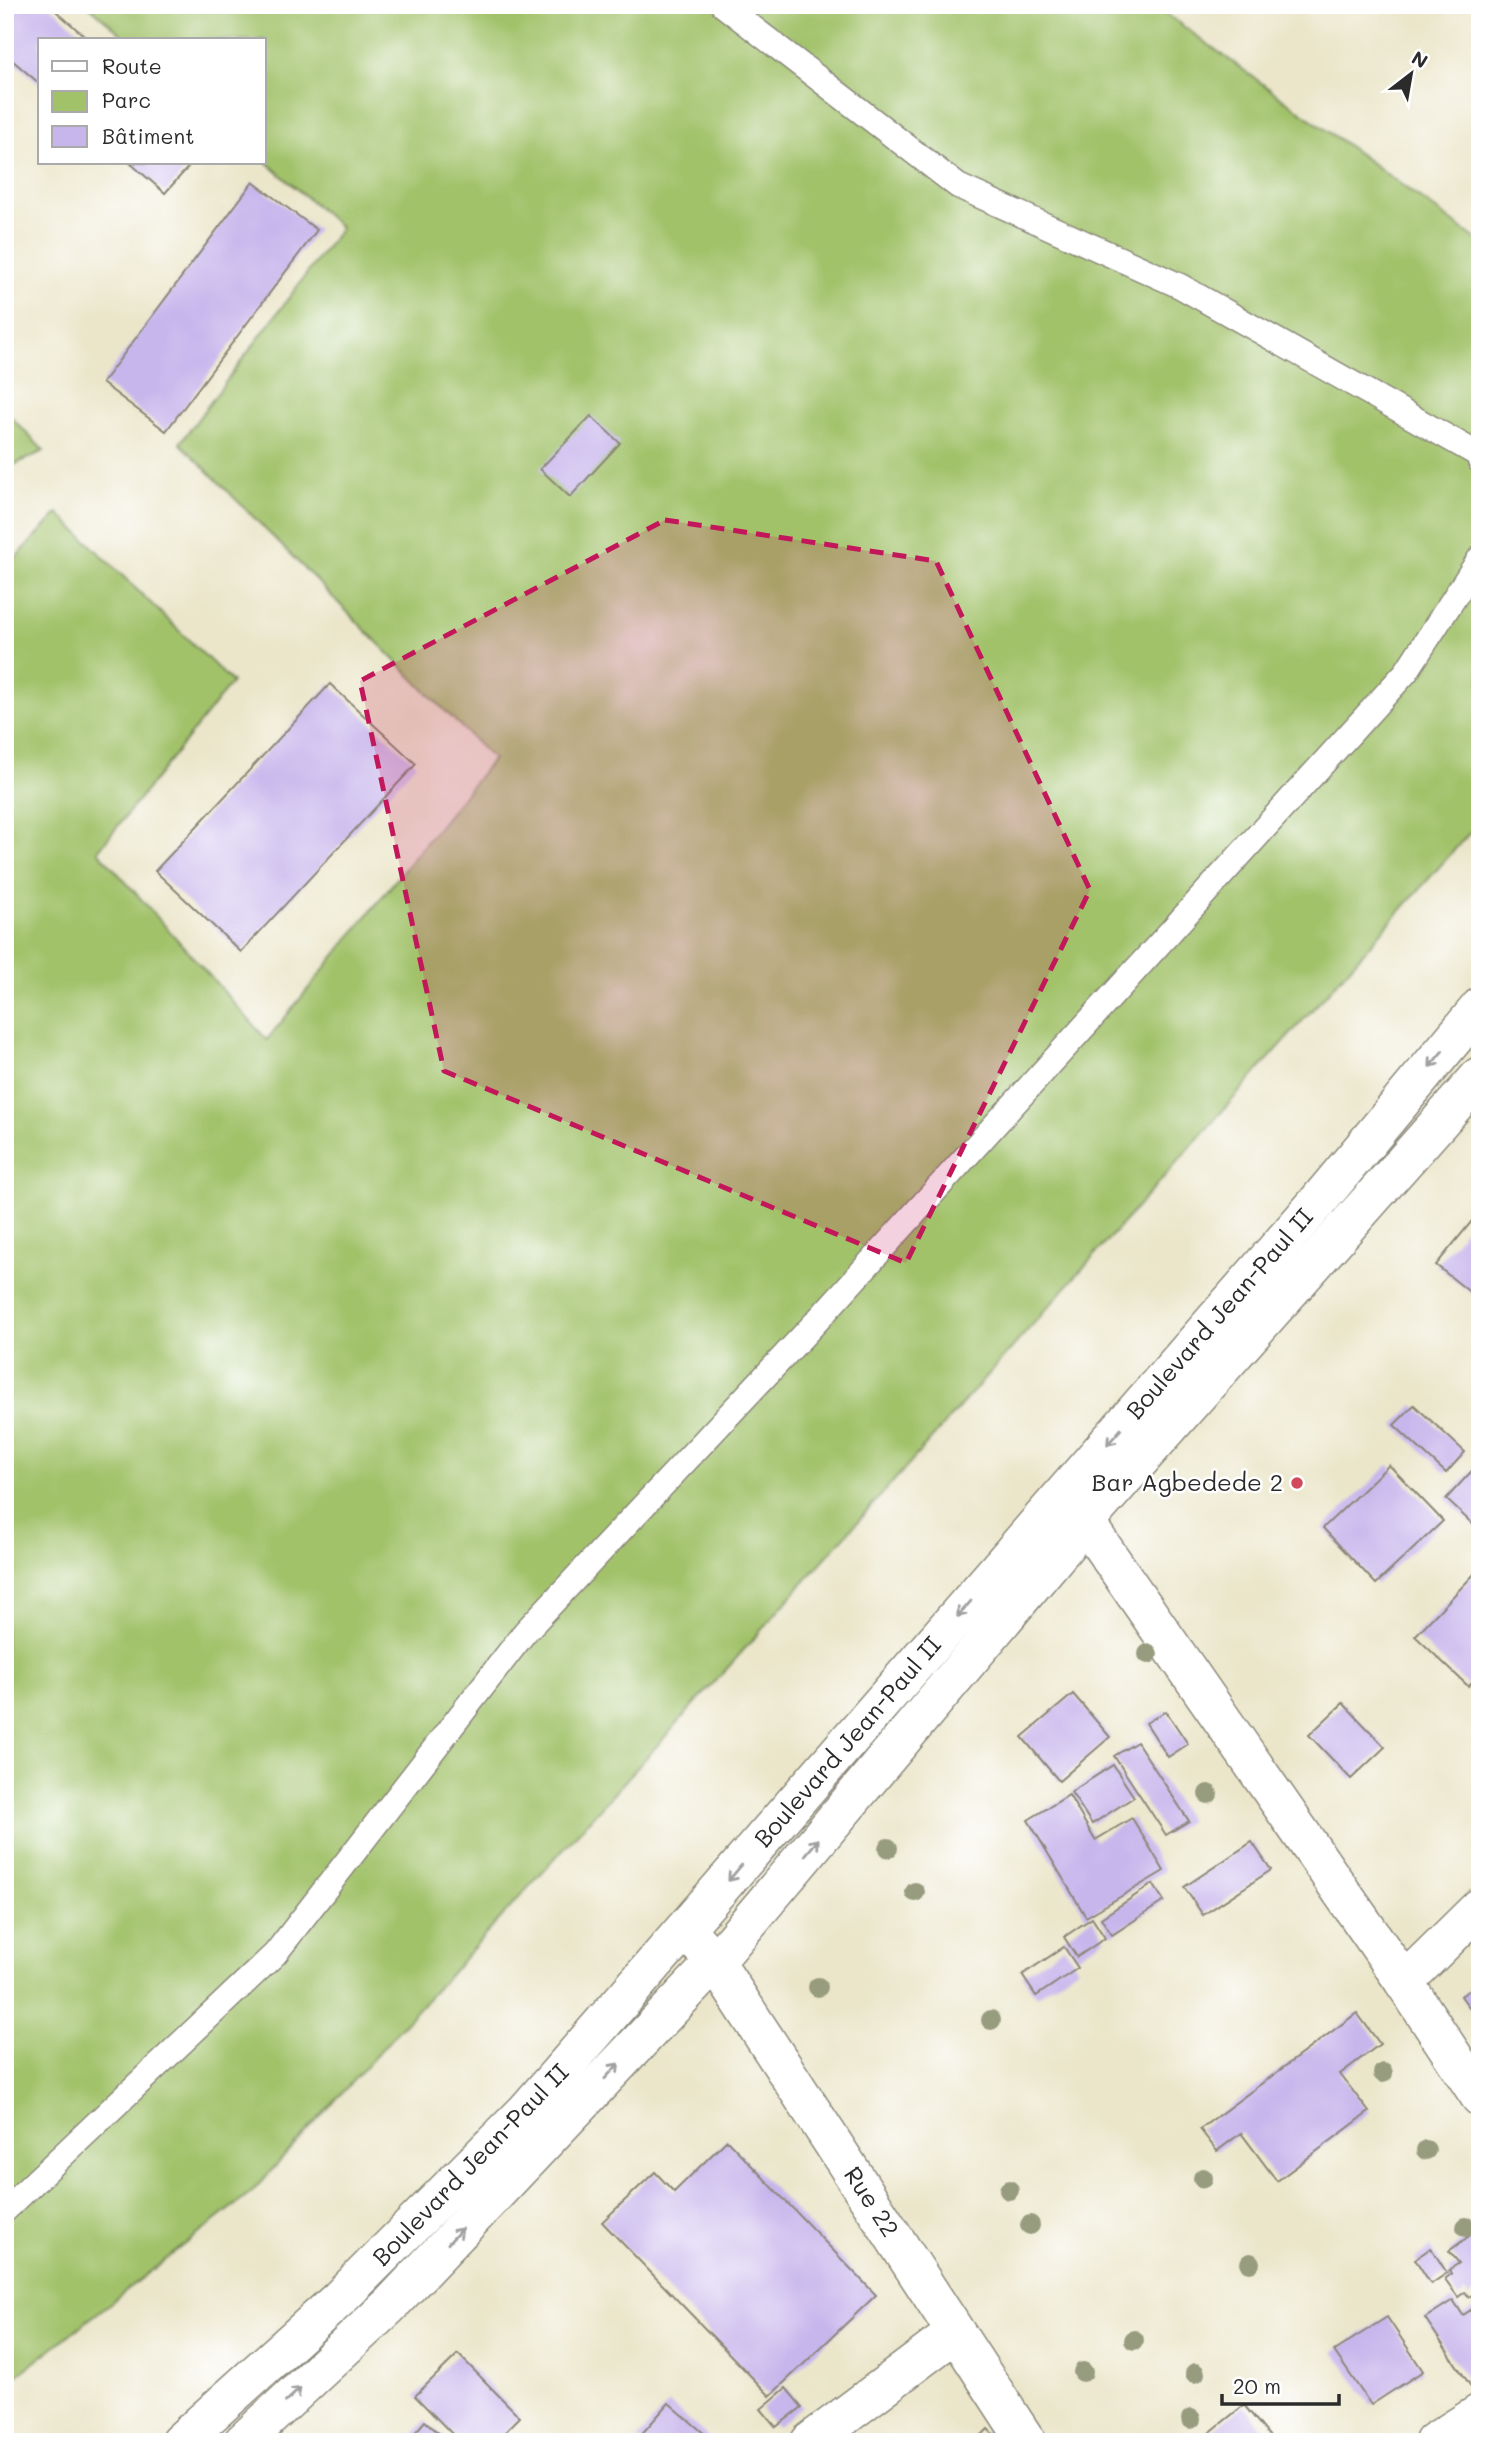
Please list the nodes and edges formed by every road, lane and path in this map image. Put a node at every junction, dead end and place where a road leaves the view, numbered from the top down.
1 (723, 5) edge
2 (1480, 461) edge
3 (1480, 558) edge
4 (1480, 1007) edge
5 (1480, 1076) edge
6 (1085, 1522) junction
7 (1480, 1907) edge
8 (686, 1930) junction
9 (715, 1962) junction
10 (1404, 1982) junction
11 (1480, 2097) edge
12 (5, 2210) edge
13 (956, 2333) junction
14 (1480, 2413) edge
15 (180, 2442) edge
16 (243, 2442) edge
17 (810, 2442) edge
18 (1027, 2442) edge
19 (1434, 2442) edge

1 - 2 lane
3 - 12 lane
4 -> 8 main road, Boulevard Jean-Paul II
5 - 6 main road, Boulevard Jean-Paul II
9 -> 6 main road, Boulevard Jean-Paul II
6 - 10 main road
7 - 10 main road
8 - 9 main road, Rue 22
8 - 15 main road, Boulevard Jean-Paul II
9 - 13 main road, Rue 22
16 -> 9 main road, Boulevard Jean-Paul II
10 - 11 main road
13 - 17 main road
13 - 18 main road, Rue 22
14 - 19 main road

